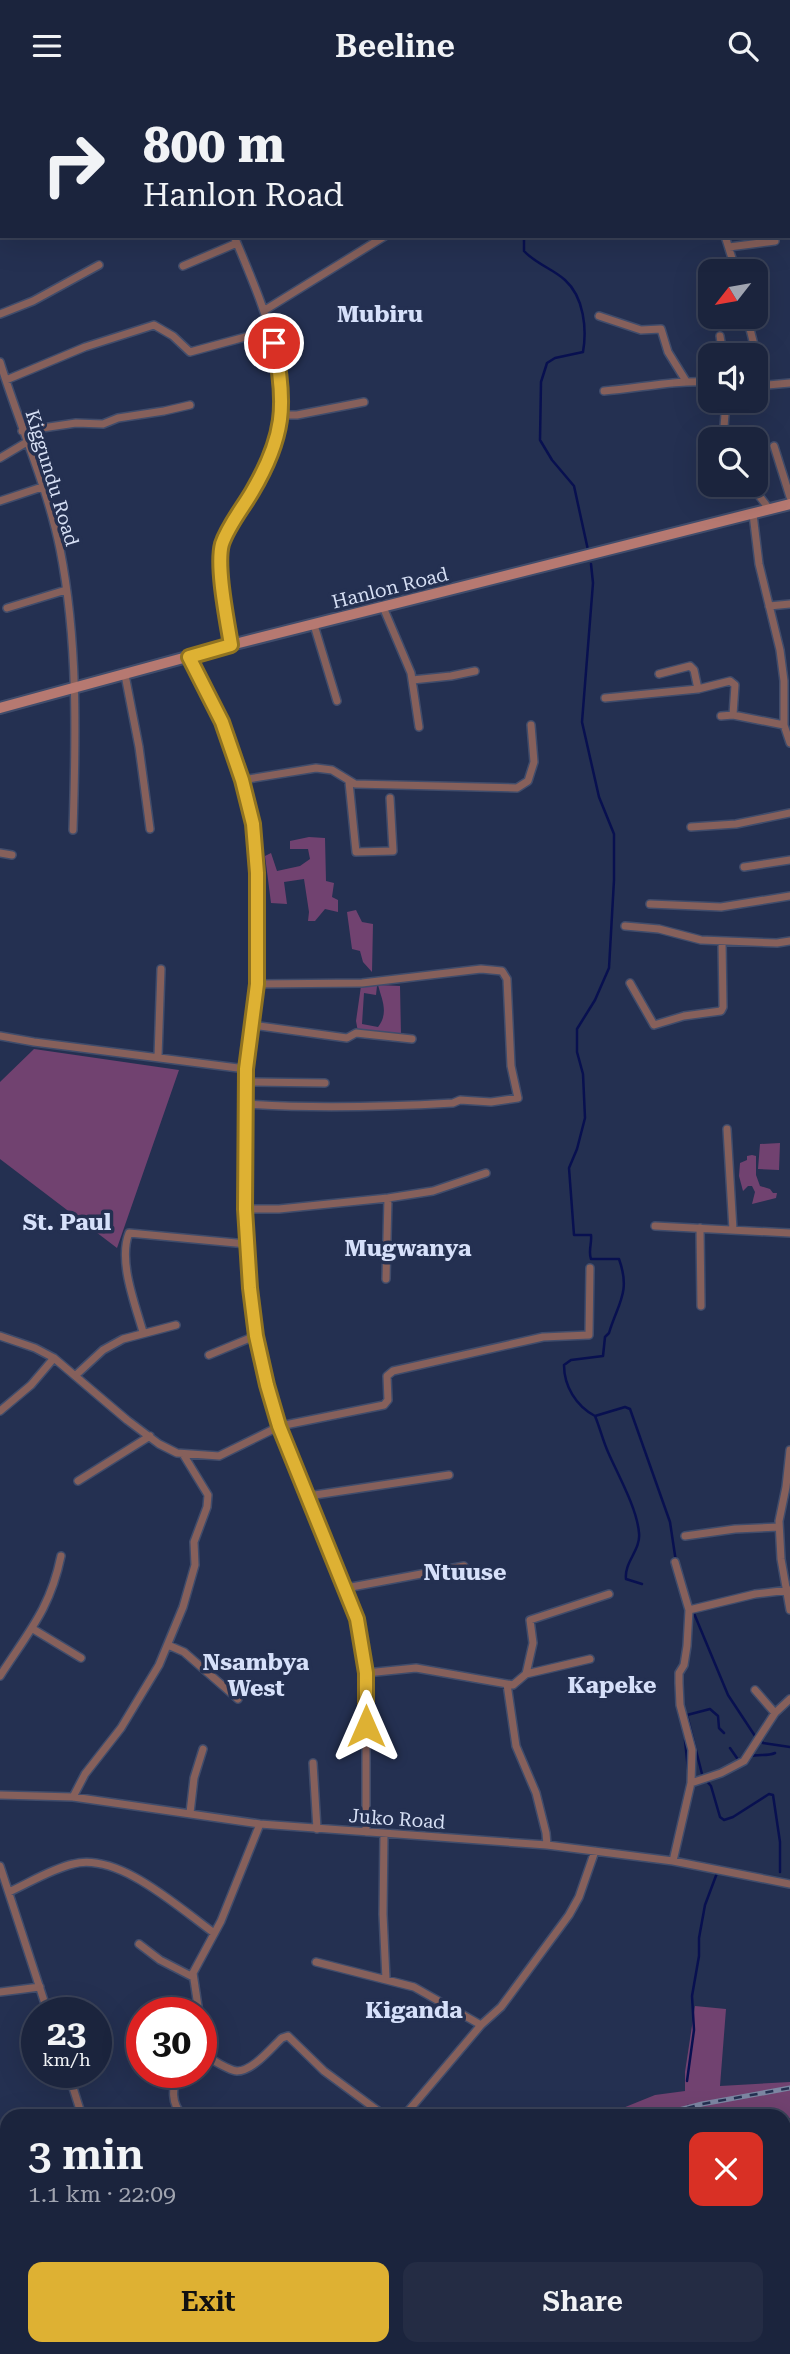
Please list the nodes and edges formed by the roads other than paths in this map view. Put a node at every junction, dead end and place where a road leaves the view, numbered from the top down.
1 (383, 238) edge
2 (726, 238) edge
3 (235, 239) edge
4 (775, 241) dead end
5 (729, 247) junction
6 (732, 259) edge
7 (99, 265) dead end
8 (183, 266) dead end
9 (265, 310) junction
10 (0, 314) edge
11 (599, 316) dead end
12 (271, 330) junction
13 (720, 336) dead end
14 (721, 343) edge
15 (0, 362) edge
16 (6, 380) junction
17 (685, 381) junction
18 (698, 382) edge
19 (790, 383) edge
20 (768, 385) edge
21 (604, 391) dead end
22 (364, 402) dead end
23 (190, 405) dead end
24 (281, 415) junction
25 (22, 431) junction
26 (27, 442) junction
27 (774, 446) dead end
28 (0, 458) edge
29 (41, 487) junction
30 (760, 497) edge
31 (790, 497) edge
32 (0, 501) edge
33 (790, 504) edge
34 (770, 510) junction
35 (753, 515) junction
36 (66, 590) junction
37 (790, 604) edge
38 (769, 606) junction
39 (383, 607) junction
40 (6, 608) dead end
41 (314, 625) junction
42 (231, 645) junction
43 (189, 657) junction
44 (475, 671) dead end
45 (659, 674) dead end
46 (125, 675) junction
47 (412, 680) junction
48 (787, 681) edge
49 (74, 689) junction
50 (698, 689) junction
51 (606, 698) dead end
52 (337, 701) dead end
53 (0, 708) edge
54 (733, 715) junction
55 (721, 716) dead end
56 (531, 725) dead end
57 (784, 725) junction
58 (419, 727) dead end
59 (790, 743) edge
60 (242, 780) junction
61 (349, 782) junction
62 (390, 799) dead end
63 (790, 813) edge
64 (691, 827) dead end
65 (150, 829) dead end
66 (73, 830) dead end
67 (0, 853) edge
68 (12, 855) dead end
69 (790, 860) edge
70 (744, 866) dead end
71 (790, 896) edge
72 (650, 904) dead end
73 (625, 926) dead end
74 (722, 941) junction
75 (790, 941) edge
76 (160, 969) dead end
77 (630, 983) dead end
78 (257, 984) junction
79 (252, 1025) junction
80 (0, 1036) edge
81 (412, 1039) dead end
82 (158, 1057) junction
83 (246, 1069) junction
84 (246, 1082) junction
85 (325, 1083) dead end
86 (245, 1104) junction
87 (727, 1129) dead end
88 (486, 1173) dead end
89 (387, 1198) junction
90 (245, 1209) junction
91 (655, 1226) dead end
92 (700, 1228) junction
93 (733, 1230) junction
94 (790, 1233) edge
95 (247, 1244) junction
96 (590, 1268) dead end
97 (386, 1279) dead end
98 (701, 1306) dead end
99 (176, 1325) dead end
100 (143, 1332) junction
101 (0, 1336) edge
102 (256, 1336) junction
103 (209, 1355) dead end
104 (54, 1358) junction
105 (76, 1375) junction
106 (0, 1411) edge
107 (279, 1426) junction
108 (150, 1436) junction
109 (790, 1450) edge
110 (183, 1454) junction
111 (449, 1475) dead end
112 (78, 1481) dead end
113 (307, 1496) junction
114 (779, 1527) junction
115 (685, 1536) dead end
116 (61, 1556) dead end
117 (675, 1562) dead end
118 (464, 1566) dead end
119 (346, 1588) junction
120 (788, 1590) edge
121 (609, 1594) dead end
122 (689, 1610) junction
123 (790, 1610) edge
124 (33, 1629) junction
125 (168, 1645) junction
126 (81, 1658) dead end
127 (590, 1659) dead end
128 (366, 1673) junction
129 (526, 1674) junction
130 (0, 1676) edge
131 (507, 1684) junction
132 (755, 1690) dead end
133 (238, 1699) dead end
134 (790, 1699) edge
135 (775, 1713) junction
136 (203, 1749) dead end
137 (313, 1763) dead end
138 (691, 1783) junction
139 (0, 1795) edge
140 (73, 1797) junction
141 (190, 1813) junction
142 (260, 1824) junction
143 (317, 1829) junction
144 (366, 1832) junction
145 (384, 1834) junction
146 (547, 1845) junction
147 (595, 1851) junction
148 (673, 1861) junction
149 (0, 1866) edge
150 (790, 1884) edge
151 (9, 1892) junction
152 (214, 1933) junction
153 (139, 1944) dead end
154 (316, 1962) dead end
155 (193, 1977) junction
156 (386, 1979) junction
157 (40, 1987) junction
158 (0, 1992) edge
159 (43, 1997) edge
160 (196, 1997) edge
161 (481, 2025) junction
162 (217, 2062) edge
163 (73, 2088) edge
164 (174, 2088) edge
165 (80, 2109) edge
166 (176, 2109) edge
167 (376, 2109) edge
168 (410, 2109) edge

1 - 9 street
2 - 5 street
3 - 8 street
3 - 9 street
4 - 5 street
5 - 6 street
7 - 10 street
9 - 12 street
11 - 17 street
12 - 16 street
12 - 24 street
13 - 14 street
15 - 16 street, Kiggundu Road
16 - 25 street, Kiggundu Road
17 - 18 street
17 - 21 street
19 - 20 street
22 - 24 street
23 - 25 street
24 - 42 street
25 - 26 street, Kiggundu Road
26 - 28 street
26 - 29 street, Kiggundu Road
27 - 31 street
29 - 32 street
29 - 36 street, Kiggundu Road
30 - 34 street
33 - 34 main road, Hanlon Road
34 - 35 main road, Hanlon Road
35 - 38 street
35 - 39 main road, Hanlon Road
36 - 40 street
36 - 49 street, Kiggundu Road
37 - 38 street
38 - 48 street
39 - 41 main road, Hanlon Road
39 - 47 street
41 - 42 main road, Hanlon Road
41 - 52 street
42 - 43 main road, Hanlon Road
43 - 46 main road, Hanlon Road
43 - 60 street
44 - 47 street
45 - 50 street
46 - 49 main road, Hanlon Road
46 - 65 street
47 - 58 street
48 - 57 street
49 - 53 main road, Hanlon Road
49 - 66 street, Kiggundu Road
50 - 51 street
50 - 54 street
54 - 55 street
54 - 57 street
56 - 61 street
57 - 59 street
60 - 61 street
60 - 78 street
61 - 62 street
63 - 64 street
67 - 68 street
69 - 70 street
71 - 72 street
73 - 74 street
74 - 75 street
74 - 77 street
76 - 82 street
78 - 79 street
78 - 86 street
79 - 81 street
79 - 83 street
80 - 82 street
82 - 83 street
83 - 84 street
84 - 85 street
84 - 86 street
86 - 90 street
87 - 93 street
88 - 89 street
89 - 90 street
89 - 97 street
90 - 95 street
91 - 92 street
92 - 93 street
92 - 98 street
93 - 94 street
95 - 100 street
95 - 102 street
96 - 107 street
99 - 100 street
100 - 105 street
101 - 104 street
102 - 103 street
102 - 107 street
104 - 105 street
104 - 106 street
105 - 108 street
107 - 110 street
107 - 113 street
108 - 110 street
108 - 112 street
109 - 114 street
110 - 125 street
111 - 113 street
113 - 119 street
114 - 115 street
114 - 120 street
116 - 124 street
117 - 122 street
118 - 119 street
119 - 128 street
120 - 122 street
120 - 123 street
121 - 129 street
122 - 138 street
124 - 126 street
124 - 130 street
125 - 133 street
125 - 140 street
127 - 129 street
128 - 131 street
128 - 144 street
129 - 131 street
131 - 146 street
132 - 135 street
134 - 135 street
135 - 138 street
136 - 141 street
137 - 143 street
138 - 148 street
139 - 140 street, Juko Road
140 - 141 street, Juko Road
141 - 142 street, Juko Road
142 - 143 street, Juko Road
142 - 152 street
143 - 144 street, Juko Road
144 - 145 street, Juko Road
145 - 146 street, Juko Road
145 - 156 street
146 - 147 street, Juko Road
147 - 148 street, Juko Road
147 - 161 street
148 - 150 street, Juko Road
149 - 151 street
151 - 152 street
151 - 157 street
152 - 155 street
153 - 155 street
154 - 156 street
155 - 160 street
156 - 161 street
157 - 158 street
157 - 159 street
161 - 168 street
162 - 167 street
163 - 165 street
164 - 166 street

